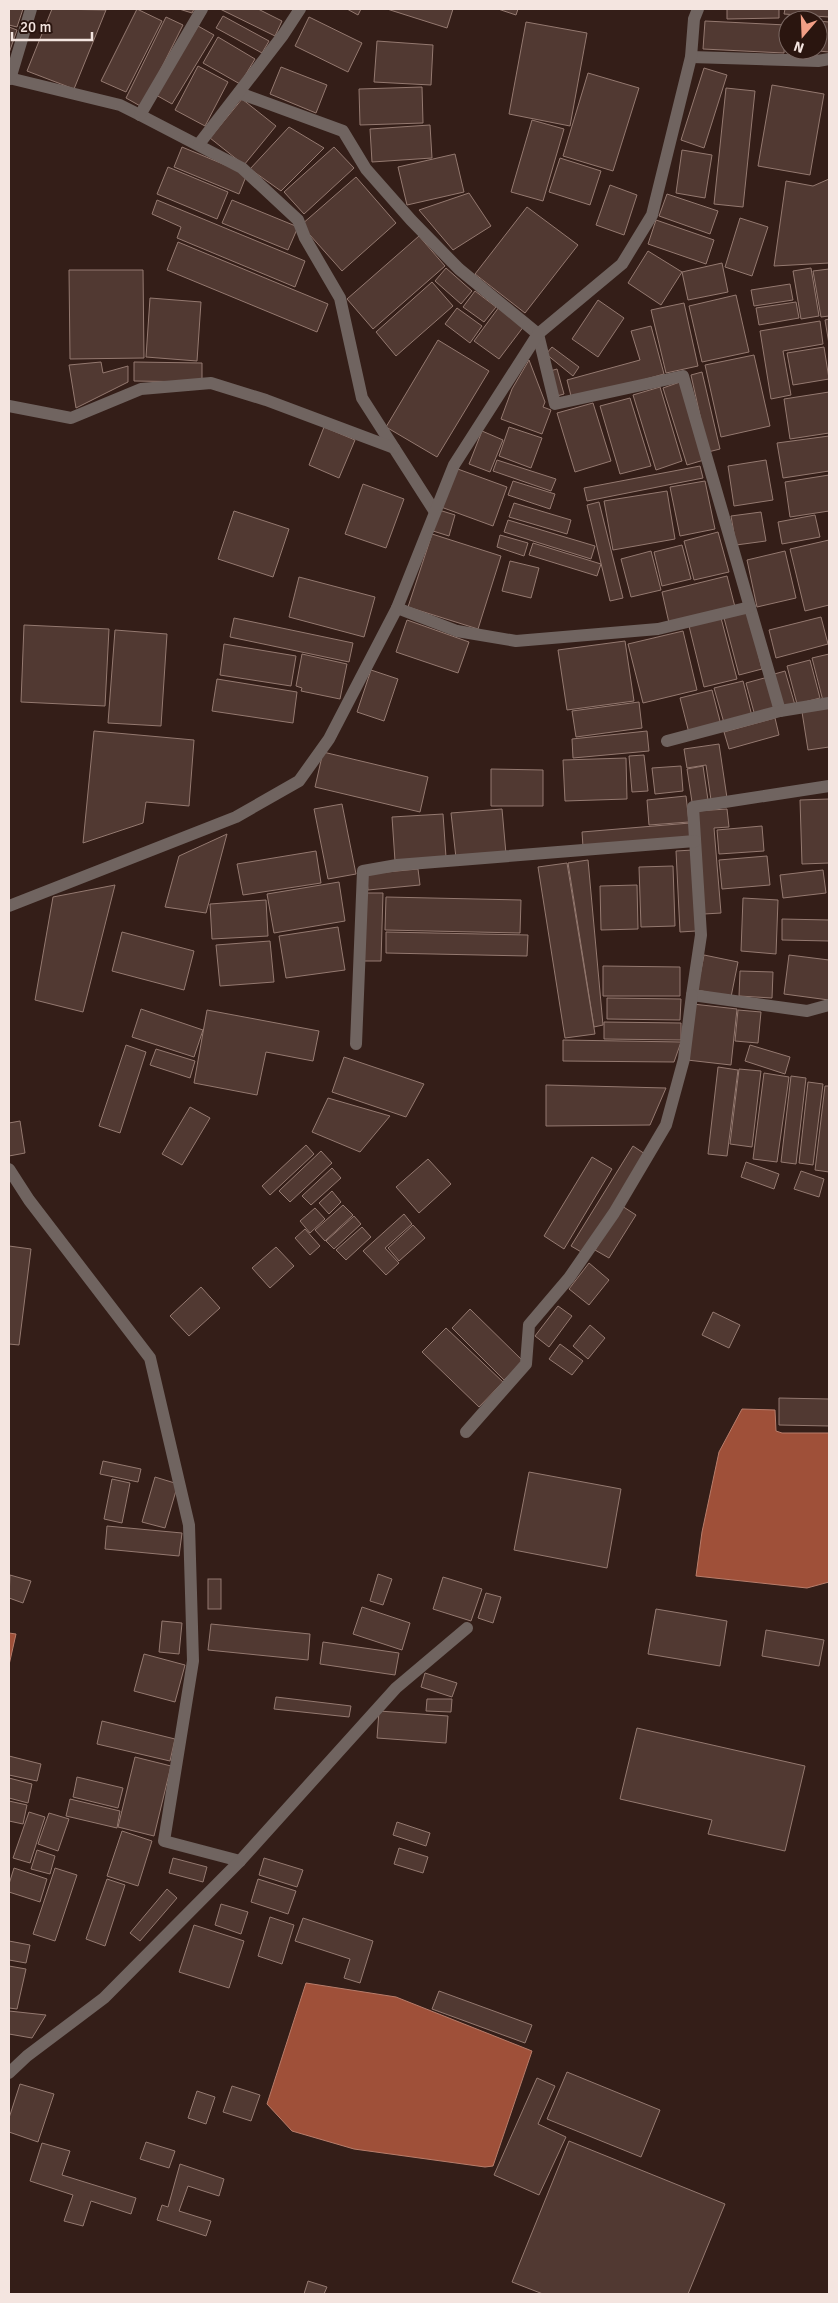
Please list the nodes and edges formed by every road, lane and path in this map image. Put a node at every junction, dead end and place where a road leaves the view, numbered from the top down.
1 (31, 9) edge
2 (202, 9) edge
3 (300, 9) edge
4 (698, 9) edge
5 (692, 56) junction
6 (829, 59) edge
7 (9, 78) edge
8 (239, 93) junction
9 (140, 115) junction
10 (200, 144) junction
11 (538, 334) junction
12 (9, 406) edge
13 (394, 448) junction
14 (435, 512) junction
15 (750, 607) junction
16 (397, 608) junction
17 (829, 703) edge
18 (780, 711) junction
19 (667, 741) dead end
20 (829, 786) edge
21 (695, 841) junction
22 (9, 906) edge
23 (692, 994) junction
24 (829, 1005) edge
25 (356, 1044) dead end
26 (9, 1169) edge
27 (466, 1432) dead end
28 (467, 1628) dead end
29 (240, 1861) junction
30 (9, 2073) edge

1 - 7 street
2 - 9 street
3 - 8 street
4 - 5 street
5 - 6 street
5 - 11 street
7 - 9 street
8 - 10 street
8 - 11 street
9 - 10 street
10 - 13 street
11 - 14 street
11 - 15 street
12 - 13 street
13 - 14 street
14 - 16 street
15 - 16 street
15 - 18 street
16 - 22 street
17 - 18 street
18 - 19 street
20 - 21 street
21 - 23 street
21 - 25 street
23 - 24 street
23 - 27 street
26 - 29 street
28 - 29 street
29 - 30 street

